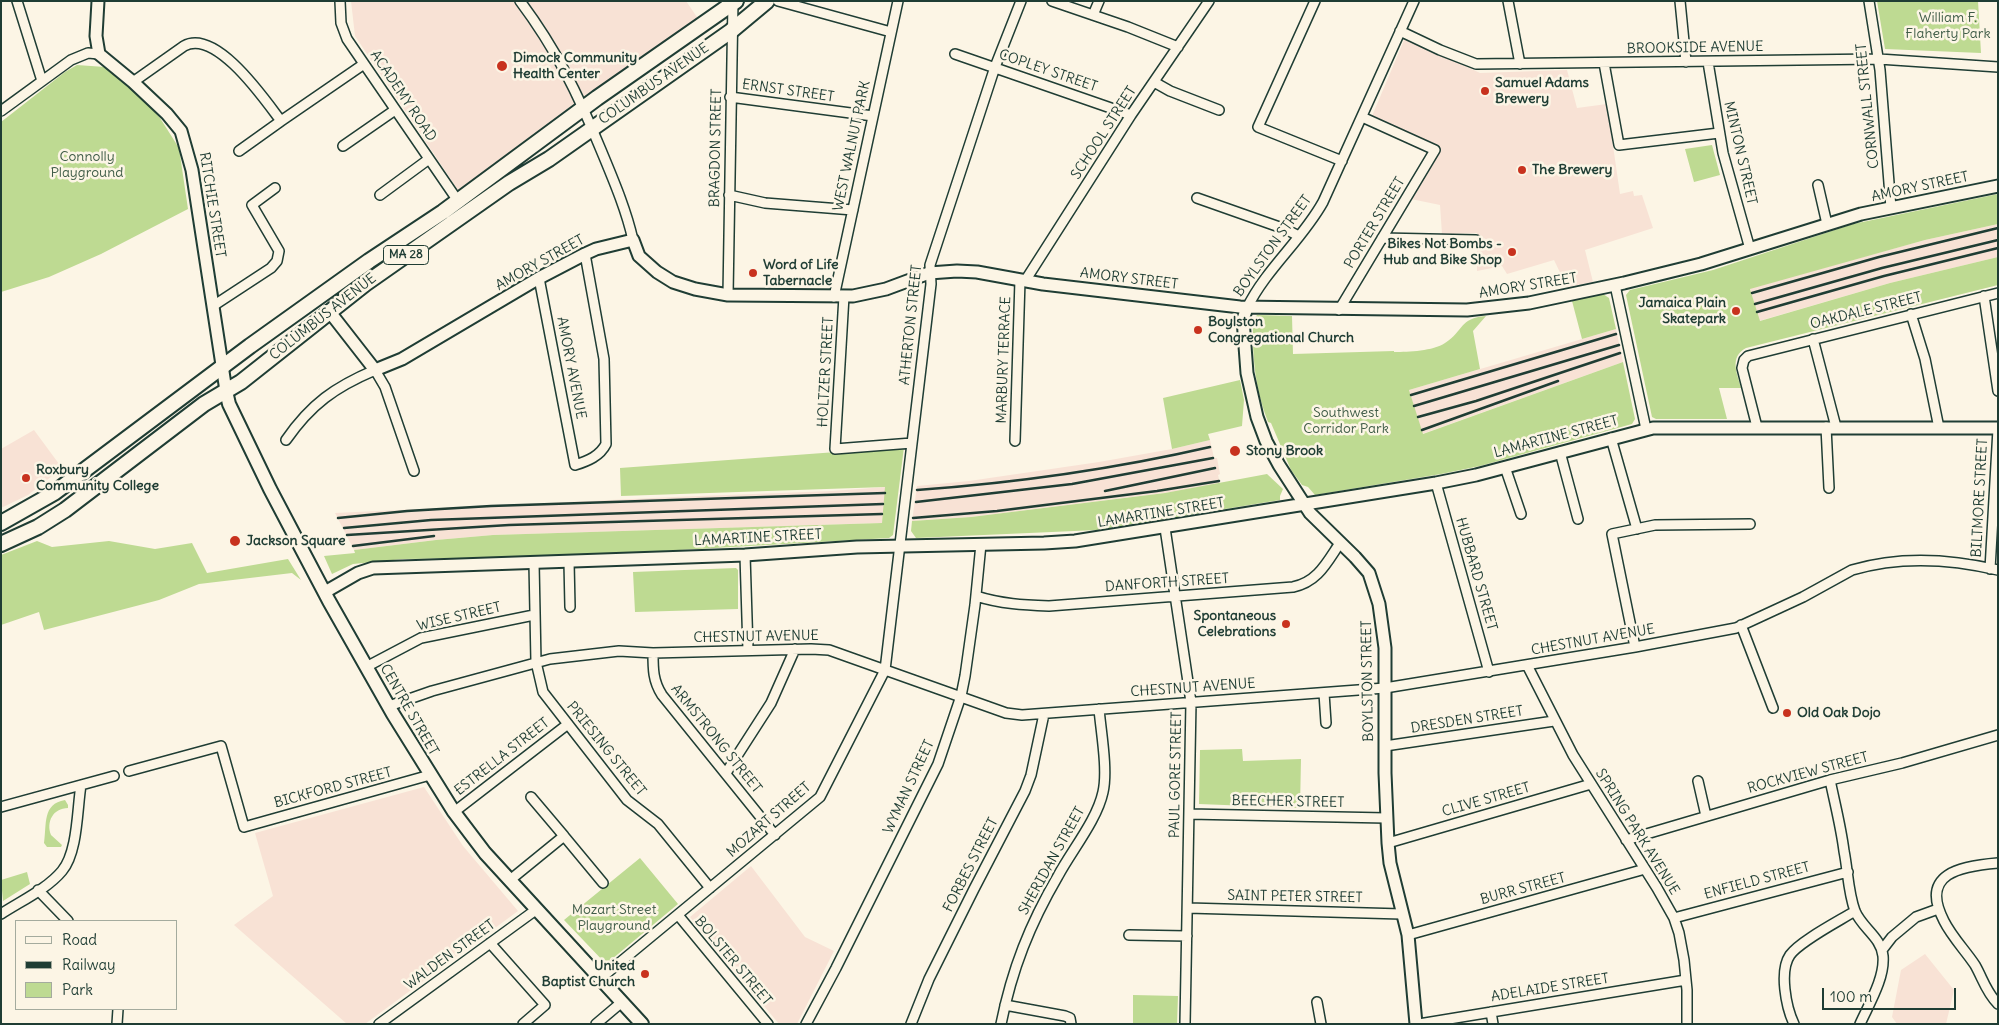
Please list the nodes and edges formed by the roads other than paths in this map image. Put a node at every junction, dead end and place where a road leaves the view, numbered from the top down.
1 (28, 1) edge
2 (98, 1) edge
3 (340, 1) edge
4 (520, 1) edge
5 (767, 1) edge
6 (778, 1) edge
7 (898, 1) edge
8 (1021, 1) edge
9 (1052, 1) edge
10 (1099, 1) edge
11 (1209, 1) edge
12 (1315, 1) edge
13 (1414, 1) edge
14 (1508, 1) edge
15 (1680, 1) edge
16 (1869, 1) edge
17 (734, 2) edge
18 (18, 3) edge
19 (1093, 15) junction
20 (731, 30) junction
21 (1400, 31) junction
22 (891, 32) junction
23 (1178, 47) junction
24 (99, 54) junction
25 (955, 54) dead end
26 (1879, 59) junction
27 (1686, 62) junction
28 (1708, 62) junction
29 (1604, 63) junction
30 (364, 64) junction
31 (1520, 64) junction
32 (995, 67) junction
33 (1998, 67) edge
34 (42, 81) junction
35 (133, 82) junction
36 (1154, 82) junction
37 (730, 97) junction
38 (584, 109) junction
39 (395, 110) junction
40 (1219, 110) dead end
41 (1, 111) edge
42 (1131, 115) junction
43 (873, 116) junction
44 (1362, 117) junction
45 (281, 121) junction
46 (592, 128) junction
47 (1719, 134) junction
48 (343, 146) dead end
49 (239, 151) dead end
50 (429, 159) junction
51 (1342, 161) junction
52 (1818, 185) dead end
53 (1998, 186) edge
54 (275, 188) dead end
55 (380, 195) dead end
56 (729, 195) junction
57 (1197, 198) dead end
58 (458, 201) junction
59 (1891, 208) junction
60 (853, 210) junction
61 (1827, 224) junction
62 (1299, 236) junction
63 (1382, 238) junction
64 (632, 240) junction
65 (1476, 240) dead end
66 (1750, 249) junction
67 (585, 254) junction
68 (929, 273) junction
69 (539, 278) junction
70 (1023, 280) junction
71 (1615, 285) junction
72 (1998, 293) edge
73 (728, 295) junction
74 (839, 296) junction
75 (1984, 296) junction
76 (213, 306) junction
77 (1247, 308) junction
78 (1339, 310) junction
79 (329, 311) junction
80 (1911, 314) junction
81 (1813, 339) junction
82 (222, 367) junction
83 (375, 370) junction
84 (1998, 390) edge
85 (226, 391) junction
86 (1757, 427) junction
87 (1831, 427) junction
88 (1939, 428) junction
89 (1998, 428) edge
90 (1646, 429) junction
91 (1611, 438) junction
92 (286, 440) dead end
93 (1015, 441) dead end
94 (912, 443) junction
95 (1560, 452) junction
96 (1505, 467) junction
97 (414, 471) dead end
98 (1436, 483) junction
99 (1829, 488) dead end
100 (1304, 505) junction
101 (1521, 514) dead end
102 (1578, 519) dead end
103 (1, 523) edge
104 (1750, 524) dead end
105 (1165, 528) junction
106 (1637, 529) junction
107 (1340, 543) junction
108 (1, 544) edge
109 (980, 544) junction
110 (901, 546) junction
111 (745, 555) junction
112 (569, 562) junction
113 (534, 563) junction
114 (1994, 570) edge
115 (325, 592) junction
116 (976, 596) junction
117 (1175, 596) junction
118 (570, 607) dead end
119 (534, 615) junction
120 (1741, 626) junction
121 (1635, 647) junction
122 (795, 649) junction
123 (748, 650) junction
124 (653, 653) junction
125 (536, 662) junction
126 (1528, 665) junction
127 (366, 667) junction
128 (885, 670) junction
129 (1489, 672) junction
130 (1385, 688) junction
131 (1324, 693) junction
132 (961, 696) junction
133 (1191, 702) junction
134 (388, 706) junction
135 (1773, 708) dead end
136 (1099, 709) junction
137 (1044, 714) junction
138 (1554, 720) junction
139 (1326, 723) dead end
140 (568, 724) junction
141 (1998, 735) edge
142 (1384, 746) junction
143 (129, 772) dead end
144 (726, 773) junction
145 (430, 775) junction
146 (114, 776) dead end
147 (1830, 780) junction
148 (1698, 781) dead end
149 (1591, 784) junction
150 (82, 785) junction
151 (531, 797) dead end
152 (1, 807) edge
153 (454, 812) junction
154 (1189, 814) junction
155 (1706, 816) junction
156 (1386, 818) junction
157 (775, 835) junction
158 (564, 836) junction
159 (1626, 840) junction
160 (1388, 843) junction
161 (1998, 863) edge
162 (1645, 869) junction
163 (1848, 872) junction
164 (510, 880) junction
165 (603, 883) dead end
166 (710, 888) junction
167 (38, 890) junction
168 (1188, 908) junction
169 (537, 909) junction
170 (1938, 909) junction
171 (1856, 911) junction
172 (1, 914) edge
173 (1402, 914) junction
174 (678, 915) junction
175 (1674, 918) junction
176 (67, 920) edge
177 (1129, 935) dead end
178 (1408, 935) junction
179 (1187, 936) junction
180 (490, 943) junction
181 (1882, 950) junction
182 (601, 978) junction
183 (1686, 980) junction
184 (622, 1002) junction
185 (1317, 1002) dead end
186 (1998, 1004) edge
187 (1005, 1005) junction
188 (118, 1010) edge
189 (1491, 1012) junction
190 (117, 1024) edge
191 (379, 1024) edge
192 (523, 1024) edge
193 (596, 1024) edge
194 (642, 1024) edge
195 (768, 1024) edge
196 (806, 1024) edge
197 (911, 1024) edge
198 (1001, 1024) edge
199 (1071, 1024) edge
200 (1185, 1024) edge
201 (1321, 1024) edge
202 (1418, 1024) edge
203 (1493, 1024) edge
204 (1687, 1024) edge
205 (1794, 1024) edge
206 (1860, 1024) edge

1 - 18 street
2 - 24 street
3 - 30 street, ACADEMY ROAD
4 - 38 street
5 - 20 main road, COLUMBUS AVENUE / MA 28
6 - 22 street
7 - 22 street, WEST WALNUT PARK
8 - 32 street, ATHERTON STREET
9 - 19 street
10 - 19 street
11 - 23 street, SCHOOL STREET
12 - 51 street
13 - 21 street, BOYLSTON STREET
14 - 31 street
15 - 27 street
16 - 26 street, CORNWALL STREET
17 - 20 street, BRAGDON STREET
17 - 38 main road, COLUMBUS AVENUE / MA 28
18 - 34 street
19 - 23 street
20 - 37 street, BRAGDON STREET
20 - 46 main road, COLUMBUS AVENUE / MA 28
21 - 31 street, BROOKSIDE AVENUE
21 - 44 street, BOYLSTON STREET
22 - 43 street, WEST WALNUT PARK
23 - 36 street, SCHOOL STREET
24 - 34 street
24 - 35 street, RITCHIE STREET
25 - 32 street, COPLEY STREET
26 - 28 street, BROOKSIDE AVENUE
26 - 33 street, BROOKSIDE AVENUE
26 - 59 street, CORNWALL STREET
27 - 28 street, BROOKSIDE AVENUE
27 - 29 street, BROOKSIDE AVENUE
28 - 47 street, MINTON STREET
29 - 31 street, BROOKSIDE AVENUE
29 - 47 street
30 - 39 street, ACADEMY ROAD
30 - 45 street
32 - 42 street, COPLEY STREET
32 - 68 street, ATHERTON STREET
34 - 41 street
35 - 45 street
35 - 76 street, RITCHIE STREET
36 - 40 street
36 - 42 street, SCHOOL STREET
37 - 43 street, ERNST STREET
37 - 56 street, BRAGDON STREET
38 - 46 street
38 - 58 main road, COLUMBUS AVENUE / MA 28
39 - 48 street
39 - 50 street, ACADEMY ROAD
42 - 70 street, SCHOOL STREET
43 - 60 street, WEST WALNUT PARK
44 - 51 street, BOYLSTON STREET
44 - 63 street, PORTER STREET
45 - 49 street
46 - 64 street
46 - 79 main road, COLUMBUS AVENUE / MA 28
47 - 66 street, MINTON STREET
50 - 55 street
50 - 58 street, ACADEMY ROAD
51 - 62 street, BOYLSTON STREET
52 - 61 street
53 - 59 street, AMORY STREET
54 - 76 street
56 - 60 street
56 - 73 street, BRAGDON STREET
57 - 62 street
58 - 82 main road, COLUMBUS AVENUE / MA 28
59 - 61 street, AMORY STREET
60 - 74 street, WEST WALNUT PARK
61 - 66 street, AMORY STREET
62 - 77 street, BOYLSTON STREET
63 - 65 street
63 - 78 street, PORTER STREET
64 - 67 street, AMORY STREET
64 - 73 street, AMORY STREET
66 - 71 street, AMORY STREET
67 - 69 street, AMORY STREET
67 - 69 street, AMORY AVENUE
68 - 70 street, AMORY STREET
68 - 74 street, AMORY STREET
68 - 94 street, ATHERTON STREET
69 - 83 street, AMORY STREET
70 - 77 street, AMORY STREET
70 - 93 street, MARBURY TERRACE
71 - 78 street, AMORY STREET
71 - 90 street
72 - 75 street, OAKDALE STREET
73 - 74 street, AMORY STREET
74 - 94 street, HOLTZER STREET
75 - 80 street, OAKDALE STREET
75 - 84 street
76 - 82 street, RITCHIE STREET
77 - 78 street, AMORY STREET
77 - 100 street, BOYLSTON STREET
79 - 83 street
79 - 85 main road, COLUMBUS AVENUE / MA 28
80 - 81 street, OAKDALE STREET
80 - 88 street
81 - 86 street, OAKDALE STREET
81 - 87 street
82 - 85 street, CENTRE STREET
82 - 103 main road, COLUMBUS AVENUE / MA 28
83 - 92 street
83 - 97 street
85 - 108 main road, COLUMBUS AVENUE / MA 28
85 - 115 main road, CENTRE STREET
86 - 87 street, LAMARTINE STREET
86 - 90 street, LAMARTINE STREET
87 - 88 street, LAMARTINE STREET
87 - 99 street
88 - 89 street, LAMARTINE STREET
89 - 114 street, BILTMORE STREET
90 - 91 street, LAMARTINE STREET
91 - 95 street, LAMARTINE STREET
91 - 106 street
94 - 110 street, ATHERTON STREET
95 - 96 street, LAMARTINE STREET
95 - 102 street
96 - 98 street, LAMARTINE STREET
96 - 101 street
98 - 100 street, LAMARTINE STREET
98 - 129 street, HUBBARD STREET
100 - 105 street, LAMARTINE STREET
100 - 107 street, BOYLSTON STREET
104 - 106 street
105 - 109 street, LAMARTINE STREET
105 - 117 street, PAUL GORE STREET
106 - 121 street
107 - 117 street, DANFORTH STREET
107 - 130 street, BOYLSTON STREET
109 - 110 street, LAMARTINE STREET
109 - 116 street, WYMAN STREET
110 - 111 street, LAMARTINE STREET
110 - 128 street, MOZART STREET
111 - 112 street, LAMARTINE STREET
111 - 123 street
112 - 113 street, LAMARTINE STREET
112 - 118 street
113 - 115 street, LAMARTINE STREET
113 - 119 street, PRIESING STREET
114 - 120 street, CHESTNUT AVENUE
115 - 127 main road, CENTRE STREET
116 - 117 street, DANFORTH STREET
116 - 132 street, WYMAN STREET
117 - 133 street, PAUL GORE STREET
119 - 125 street, PRIESING STREET
119 - 127 street, WISE STREET
120 - 121 street, CHESTNUT AVENUE
120 - 135 street
121 - 126 street, CHESTNUT AVENUE
122 - 123 street, CHESTNUT AVENUE
122 - 128 street, CHESTNUT AVENUE
122 - 144 street
123 - 124 street, CHESTNUT AVENUE
124 - 125 street, CHESTNUT AVENUE
124 - 144 street, ARMSTRONG STREET
125 - 134 street, CHESTNUT AVENUE
125 - 140 street, PRIESING STREET
126 - 129 street, CHESTNUT AVENUE
126 - 138 street, SPRING PARK AVENUE
127 - 134 main road, CENTRE STREET
128 - 132 street, CHESTNUT AVENUE
128 - 157 street, MOZART STREET
129 - 130 street, CHESTNUT AVENUE
130 - 131 street, CHESTNUT AVENUE
130 - 142 street, BOYLSTON STREET
131 - 133 street, CHESTNUT AVENUE
131 - 139 street
132 - 137 street, CHESTNUT AVENUE
132 - 196 street, WYMAN STREET
133 - 136 street, CHESTNUT AVENUE
133 - 154 street, PAUL GORE STREET
134 - 145 main road, CENTRE STREET
136 - 137 street, CHESTNUT AVENUE
136 - 187 street, SHERIDAN STREET
137 - 197 street, FORBES STREET
138 - 142 street, DRESDEN STREET
138 - 149 street, SPRING PARK AVENUE
140 - 153 street, ESTRELLA STREET
140 - 166 street, PRIESING STREET
141 - 147 street, ROCKVIEW STREET
142 - 156 street, BOYLSTON STREET
143 - 145 street, BICKFORD STREET
144 - 157 street, ARMSTRONG STREET
145 - 153 main road, CENTRE STREET
146 - 150 street
147 - 155 street, ROCKVIEW STREET
147 - 163 street
148 - 155 street
149 - 159 street, SPRING PARK AVENUE
149 - 160 street, CLIVE STREET
150 - 152 street
150 - 167 street
151 - 158 street
153 - 164 main road, CENTRE STREET
154 - 156 street, BEECHER STREET
154 - 168 street, PAUL GORE STREET
155 - 159 street, ROCKVIEW STREET
156 - 160 street, BOYLSTON STREET
157 - 166 street, MOZART STREET
158 - 164 street
158 - 165 street
159 - 162 street, SPRING PARK AVENUE
160 - 173 street, BOYLSTON STREET
161 - 170 street
162 - 175 street, SPRING PARK AVENUE
162 - 178 street, BURR STREET
163 - 171 street
163 - 175 street, ENFIELD STREET
164 - 169 main road, CENTRE STREET
166 - 174 street, MOZART STREET
167 - 172 street
167 - 176 street
168 - 173 street, SAINT PETER STREET
168 - 179 street, PAUL GORE STREET
169 - 180 street, WALDEN STREET
169 - 182 main road, CENTRE STREET
170 - 181 street
170 - 186 street
171 - 181 street
171 - 205 street
173 - 178 street, BOYLSTON STREET
174 - 182 street, MOZART STREET
174 - 195 street, BOLSTER STREET
175 - 183 street, SPRING PARK AVENUE
177 - 179 street
178 - 202 street, BOYLSTON STREET
179 - 200 street, PAUL GORE STREET
180 - 191 street, WALDEN STREET
180 - 192 street
181 - 206 street
182 - 184 main road, CENTRE STREET
183 - 189 street, ADELAIDE STREET
183 - 204 street, SPRING PARK AVENUE
184 - 193 street
184 - 194 main road, CENTRE STREET
185 - 201 street
187 - 198 street, SHERIDAN STREET
187 - 199 street
188 - 190 street
189 - 202 street, ADELAIDE STREET
189 - 203 street

